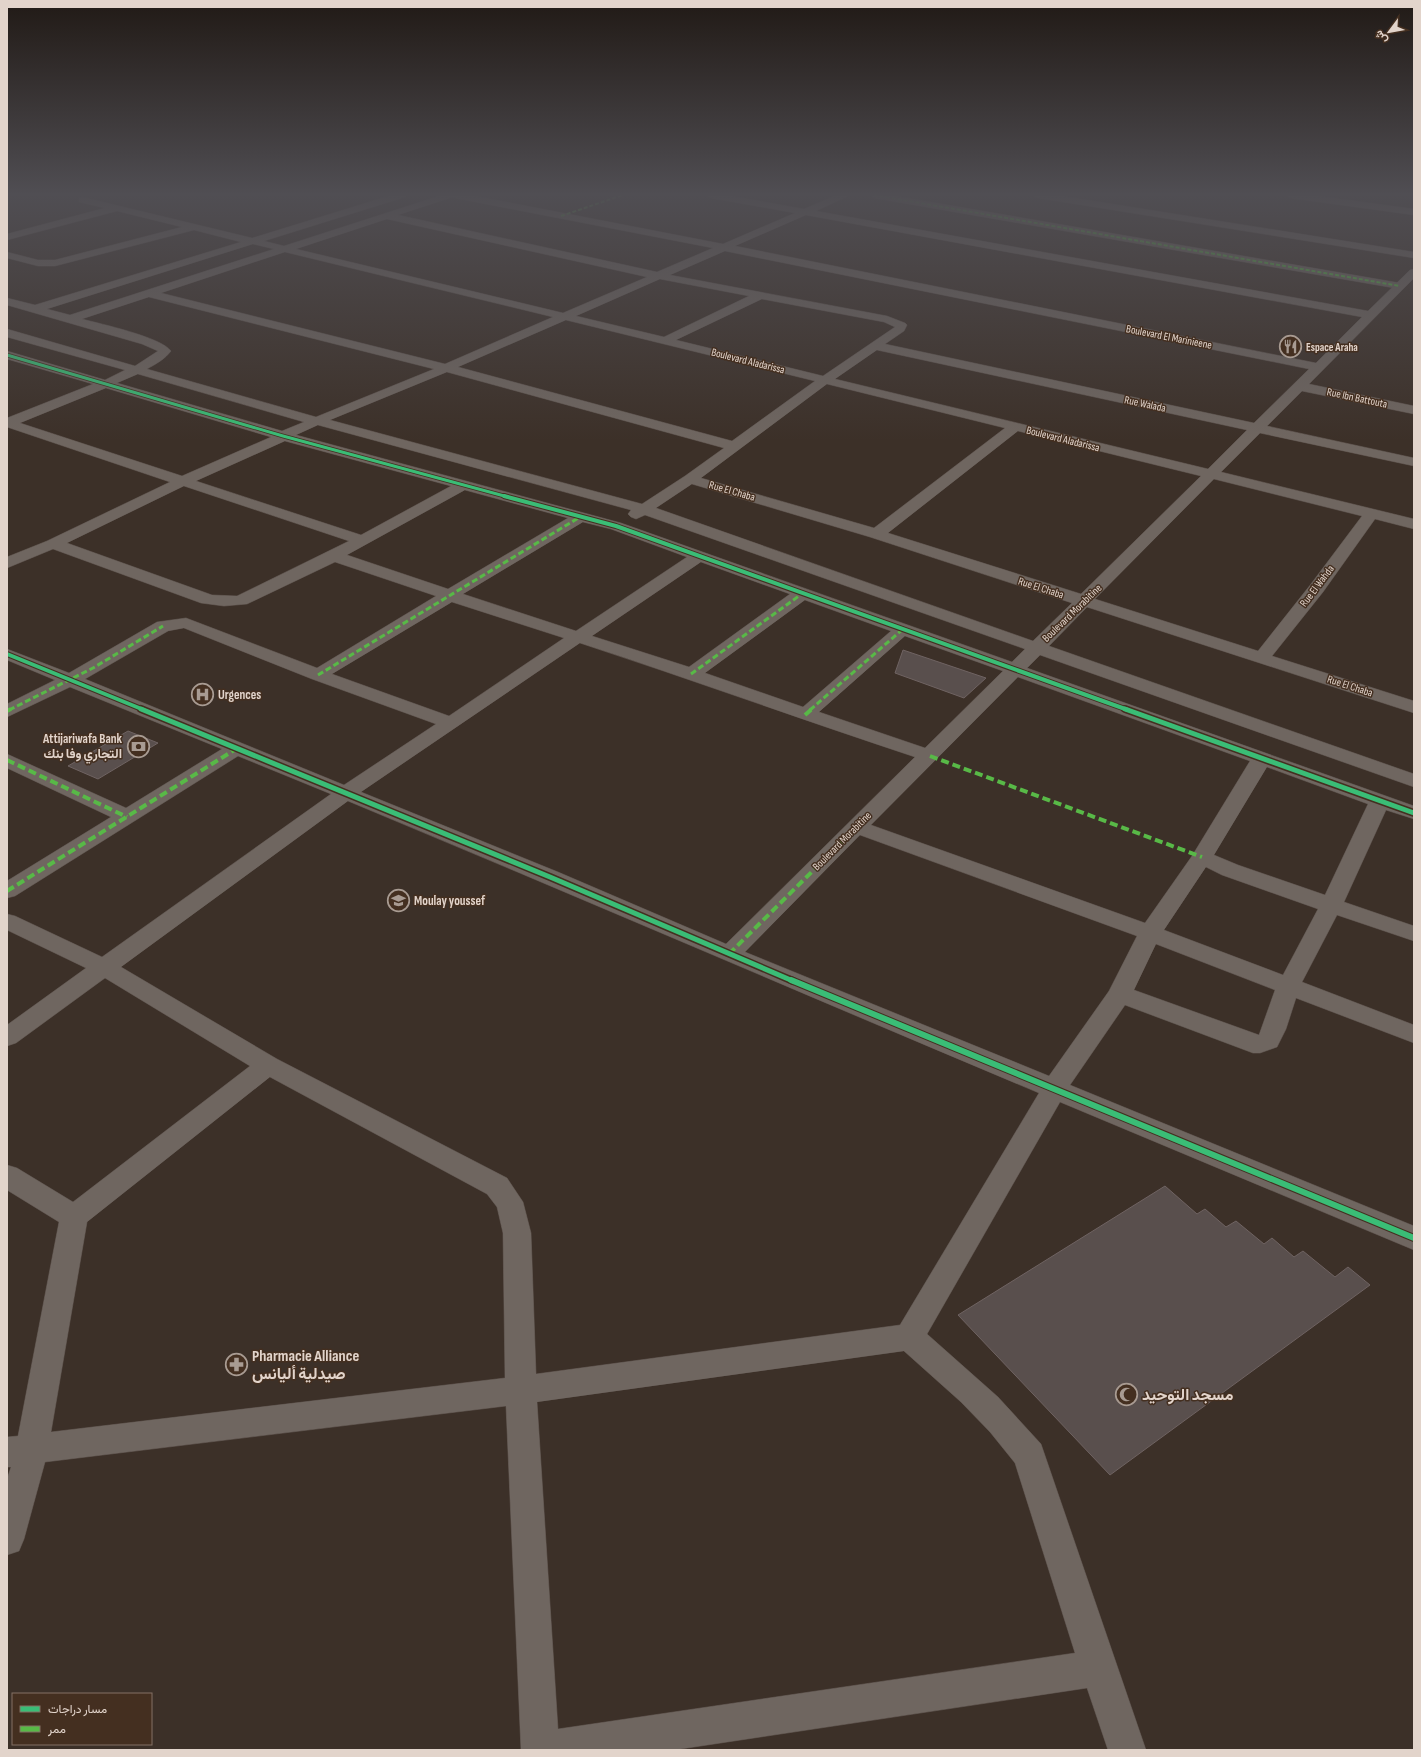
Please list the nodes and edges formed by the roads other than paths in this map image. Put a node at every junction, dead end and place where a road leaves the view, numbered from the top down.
1 (139, 277) edge
2 (199, 277) edge
3 (397, 277) edge
4 (657, 277) edge
5 (664, 277) edge
6 (873, 277) edge
7 (1162, 277) edge
8 (1349, 277) edge
9 (1412, 277) edge
10 (1407, 287) edge
11 (147, 293) junction
12 (761, 295) junction
13 (7, 301) edge
14 (35, 309) junction
15 (1370, 315) junction
16 (562, 317) junction
17 (70, 319) junction
18 (7, 333) edge
19 (665, 341) junction
20 (876, 346) junction
21 (7, 355) edge
22 (1317, 366) junction
23 (446, 368) junction
24 (136, 370) junction
25 (825, 380) junction
26 (105, 383) junction
27 (1299, 386) junction
28 (1414, 410) edge
29 (317, 421) junction
30 (1016, 427) junction
31 (1258, 428) junction
32 (283, 436) junction
33 (733, 446) junction
34 (1414, 462) edge
35 (1210, 475) junction
36 (690, 479) junction
37 (181, 482) junction
38 (463, 485) junction
39 (644, 509) junction
40 (1371, 514) junction
41 (580, 517) junction
42 (1414, 524) edge
43 (616, 526) junction
44 (876, 534) junction
45 (363, 541) junction
46 (53, 544) junction
47 (700, 555) junction
48 (334, 556) junction
49 (7, 563) edge
50 (803, 593) junction
51 (448, 596) junction
52 (1084, 602) junction
53 (903, 629) junction
54 (577, 638) junction
55 (1037, 648) junction
56 (7, 654) edge
57 (1262, 657) junction
58 (1015, 669) junction
59 (690, 674) junction
60 (318, 675) junction
61 (69, 680) junction
62 (1414, 707) edge
63 (7, 711) edge
64 (805, 715) junction
65 (450, 723) junction
66 (236, 749) junction
67 (930, 756) junction
68 (1262, 758) junction
69 (7, 760) edge
70 (1414, 781) edge
71 (345, 794) junction
72 (1380, 801) junction
73 (1414, 813) edge
74 (127, 817) junction
75 (857, 827) junction
76 (1202, 857) junction
77 (7, 891) edge
78 (1332, 906) junction
79 (7, 921) edge
80 (1150, 933) junction
81 (1414, 934) edge
82 (729, 954) junction
83 (105, 968) junction
84 (1288, 987) junction
85 (1120, 994) junction
86 (1414, 1034) edge
87 (7, 1037) edge
88 (268, 1065) junction
89 (1054, 1089) junction
90 (7, 1176) edge
91 (74, 1217) junction
92 (1414, 1238) edge
93 (909, 1337) junction
94 (521, 1390) junction
95 (20, 1450) edge
96 (7, 1539) edge
97 (1098, 1668) junction
98 (540, 1750) edge
99 (547, 1750) edge
100 (1127, 1750) edge

1 - 14 street
2 - 11 street
3 - 16 street, Boulevard Aladarissa
4 - 16 street
5 - 12 street
6 - 22 street, Boulevard El Marinieene
7 - 15 street
8 - 10 street
9 - 10 street, Boulevard Morabitine
10 - 15 street, Boulevard Morabitine
11 - 17 street
11 - 23 street
12 - 19 street
12 - 20 street
13 - 14 street
14 - 17 street
15 - 22 street, Boulevard Morabitine
16 - 19 street, Boulevard Aladarissa
16 - 23 street
17 - 24 street
18 - 24 street
19 - 25 street, Boulevard Aladarissa
20 - 25 street
20 - 31 street, Rue Walada
21 - 26 street
22 - 27 street, Boulevard Morabitine
23 - 29 street
23 - 33 street
24 - 26 street
24 - 29 street
25 - 30 street, Boulevard Aladarissa
25 - 33 street
26 - 32 street
26 - 37 street
27 - 28 street, Rue Ibn Battouta
27 - 31 street, Boulevard Morabitine
29 - 32 street
29 - 39 street
30 - 35 street, Boulevard Aladarissa
30 - 44 street
31 - 34 street, Rue Walada
31 - 35 street, Boulevard Morabitine
32 - 37 street
32 - 38 street
33 - 36 street
35 - 40 street, Boulevard Aladarissa
35 - 52 street, Boulevard Morabitine
36 - 39 street
36 - 44 street, Rue El Chaba
37 - 45 street
37 - 46 street
38 - 41 street
38 - 45 street
39 - 43 street
39 - 55 street
40 - 42 street, Boulevard Aladarissa
40 - 57 street, Rue El Wahda
41 - 43 street
41 - 51 street
43 - 47 street
44 - 52 street, Rue El Chaba
45 - 48 street
46 - 48 street
46 - 49 street
47 - 50 street
47 - 54 street
48 - 51 street
50 - 53 street
50 - 59 street
51 - 54 street
51 - 60 street
52 - 55 street, Boulevard Morabitine
52 - 57 street, Rue El Chaba
53 - 58 street
53 - 64 street
54 - 59 street
54 - 65 street
55 - 58 street, Boulevard Morabitine
55 - 70 street
56 - 61 street
57 - 62 street, Rue El Chaba
58 - 67 street, Boulevard Morabitine
58 - 68 street
59 - 64 street
60 - 61 street
60 - 65 street
61 - 63 street
61 - 66 street
64 - 67 street
65 - 71 street
66 - 71 street
66 - 74 street
67 - 75 street, Boulevard Morabitine
68 - 72 street
68 - 76 street
69 - 74 street
71 - 82 street
71 - 83 street
72 - 73 street
72 - 78 street
74 - 77 street
75 - 80 street
75 - 82 street, Boulevard Morabitine
76 - 78 street
76 - 80 street
78 - 81 street
78 - 84 street
79 - 83 street
80 - 84 street
80 - 85 street
82 - 89 street
83 - 87 street
83 - 88 street
84 - 85 street
84 - 86 street
85 - 89 street
88 - 91 street
88 - 94 street
89 - 92 street
89 - 93 street
90 - 91 street
91 - 95 street
93 - 94 street
93 - 97 street
94 - 95 street
94 - 98 street
95 - 96 street
97 - 99 street
97 - 100 street

